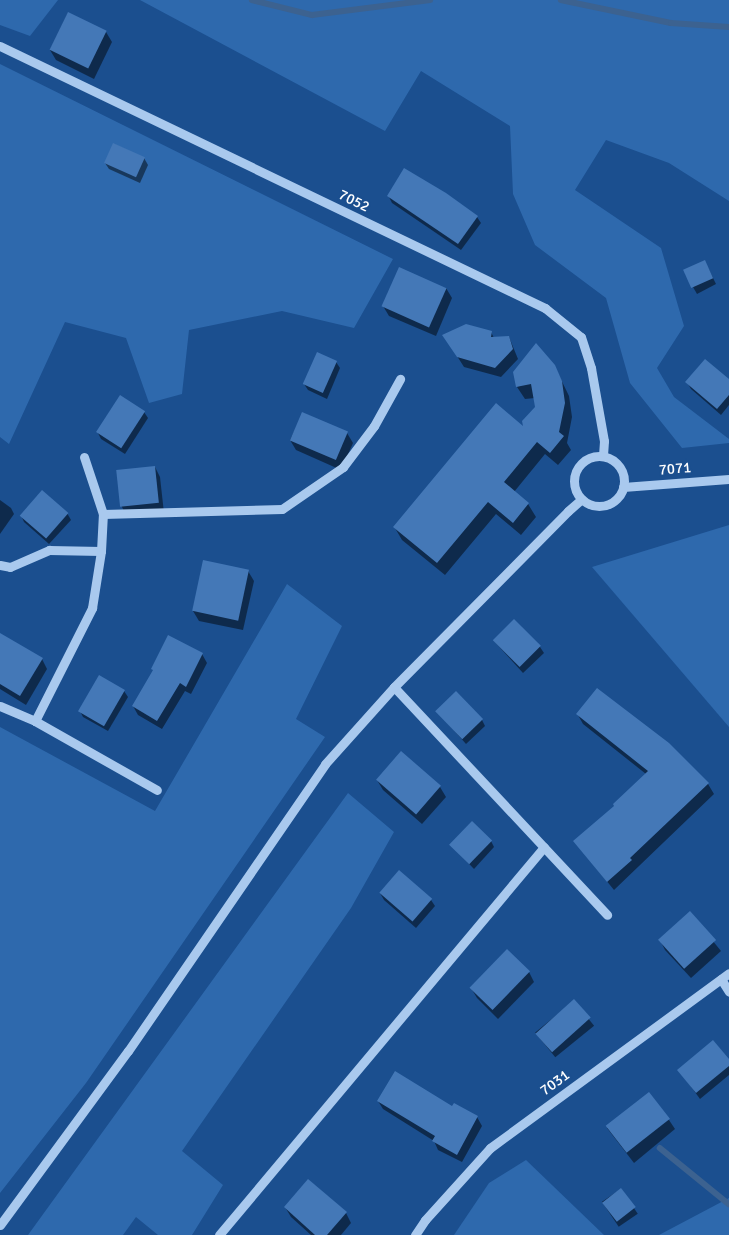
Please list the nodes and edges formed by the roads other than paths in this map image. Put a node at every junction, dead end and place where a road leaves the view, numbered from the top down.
1 (0, 46) edge
2 (400, 379) dead end
3 (603, 456) junction
4 (84, 457) dead end
5 (729, 479) edge
6 (624, 487) junction
7 (582, 499) junction
8 (103, 514) junction
9 (100, 551) junction
10 (0, 565) edge
11 (394, 687) junction
12 (0, 706) edge
13 (35, 721) junction
14 (158, 790) dead end
15 (544, 847) junction
16 (607, 915) dead end
17 (725, 976) edge
18 (729, 992) edge
19 (0, 1225) edge
20 (219, 1235) edge
21 (415, 1235) edge

1 - 3 street, 7052
2 - 8 street
3 - 6 street
3 - 7 street
4 - 8 street
5 - 6 street, 7071
6 - 7 street
7 - 11 street
8 - 9 street
9 - 10 street
9 - 13 street
11 - 15 street
11 - 19 street
12 - 13 street
13 - 14 street
15 - 16 street
15 - 20 street
17 - 18 street
17 - 21 street, 7031

